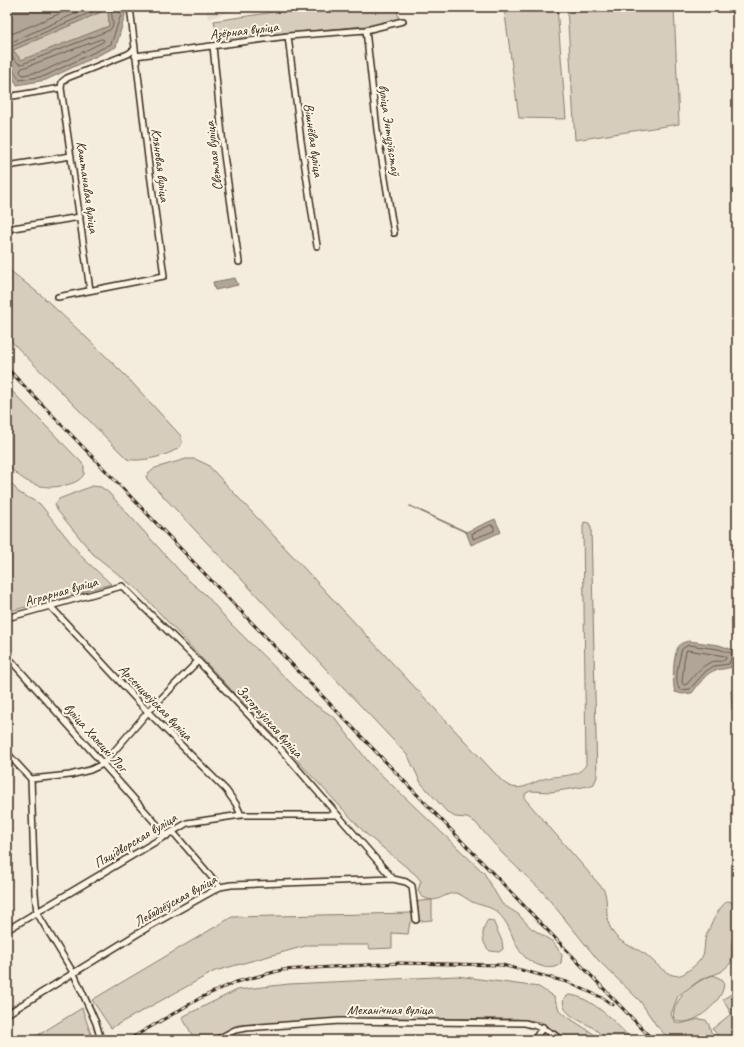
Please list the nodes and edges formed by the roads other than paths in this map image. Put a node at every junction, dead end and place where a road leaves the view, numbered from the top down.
1 (130, 7) edge
2 (403, 21) dead end
3 (366, 30) junction
4 (288, 36) junction
5 (213, 46) junction
6 (135, 49) junction
7 (135, 56) junction
8 (61, 88) junction
9 (7, 97) edge
10 (71, 156) junction
11 (7, 166) edge
12 (80, 217) junction
13 (7, 229) edge
14 (394, 233) dead end
15 (317, 246) dead end
16 (239, 262) dead end
17 (90, 290) junction
18 (58, 297) dead end
19 (122, 586) joint
20 (51, 607) junction
21 (7, 618) edge
22 (7, 656) edge
23 (198, 661) junction
24 (148, 712) junction
25 (7, 753) edge
26 (103, 764) junction
27 (31, 779) junction
28 (337, 814) junction
29 (241, 815) junction
30 (173, 832) junction
31 (167, 836) junction
32 (393, 879) junction
33 (220, 887) junction
34 (37, 913) junction
35 (416, 920) dead end
36 (7, 930) edge
37 (74, 974) junction
38 (7, 1014) edge
39 (543, 1028) junction
40 (101, 1040) edge
41 (216, 1040) edge
42 (534, 1040) edge
43 (561, 1040) edge

1 - 6 street, Кляновая вуліца
2 - 3 street, Азёрная вуліца
3 - 4 street, Азёрная вуліца
3 - 14 street, вуліца Энтузіястаў
4 - 5 street, Азёрная вуліца
4 - 15 street, Вішнёвая вуліца
5 - 7 street, Азёрная вуліца
5 - 16 street, Светлая вуліца
6 - 7 street, Кляновая вуліца
6 - 8 street
7 - 17 street, Кляновая вуліца
8 - 9 street
8 - 10 street, Каштанавая вуліца
10 - 11 street
10 - 12 street, Каштанавая вуліца
12 - 13 street
12 - 17 street, Каштанавая вуліца
17 - 18 street
19 - 20 street, Аграрная вуліца
19 - 23 street, Загораўская вуліца
20 - 21 street, Аграрная вуліца
20 - 24 street, Арсенцьеўская вуліца
22 - 26 street, вуліца Халецкі Лог
23 - 24 street
23 - 28 street, Загораўская вуліца
24 - 26 street
24 - 29 street, Арсенцьеўская вуліца
25 - 27 street
26 - 27 street
26 - 31 street, вуліца Халецкі Лог
27 - 34 street
28 - 29 street, Пяцідворская вуліца
28 - 32 street, Загораўская вуліца
29 - 30 street, Пяцідворская вуліца
30 - 31 street, Пяцідворская вуліца
30 - 33 street
31 - 34 street, Пяцідворская вуліца
32 - 33 street, Лебядзёўская вуліца
32 - 35 street, Лебядзёўская вуліца
33 - 37 street, Лебядзёўская вуліца
34 - 36 street, Пяцідворская вуліца
34 - 37 street
37 - 38 street, Лебядзёўская вуліца
37 - 40 street
39 - 41 street, Механічная вуліца
39 - 42 street
39 - 43 street, Механічная вуліца

